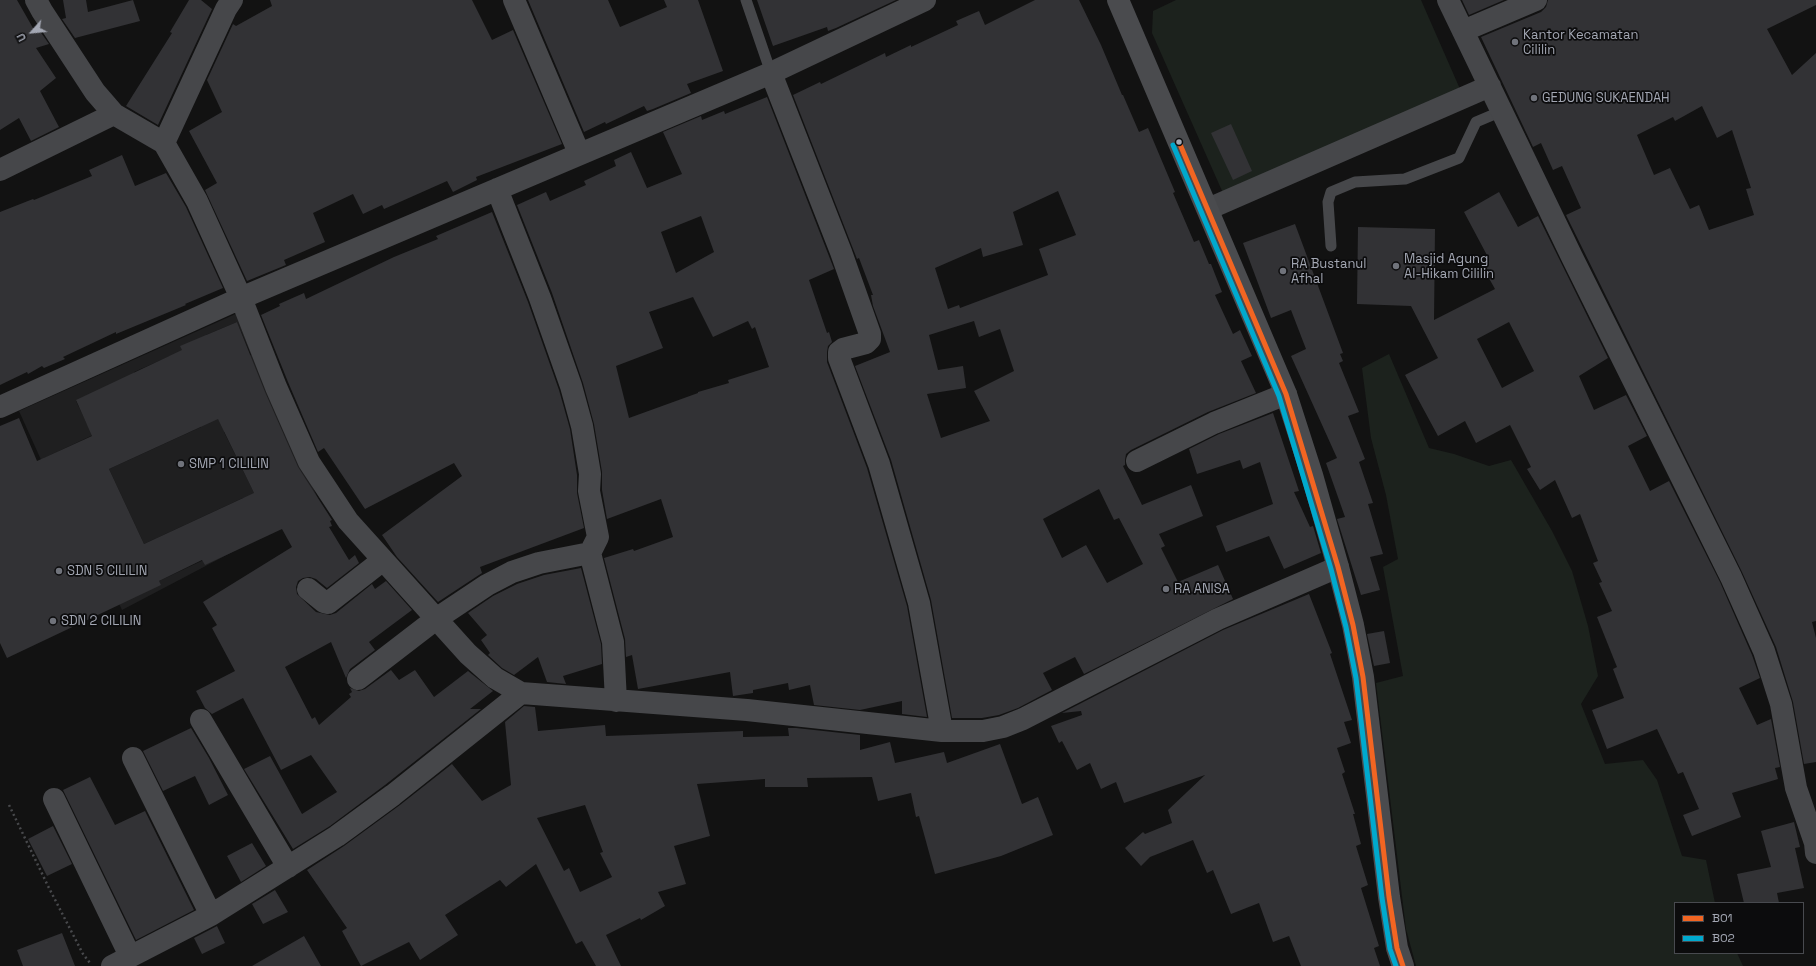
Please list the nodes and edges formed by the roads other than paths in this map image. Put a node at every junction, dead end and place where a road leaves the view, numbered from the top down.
1 (36, 0) edge
2 (232, 0) edge
3 (514, 0) edge
4 (746, 0) edge
5 (1118, 0) edge
6 (1448, 0) edge
7 (1536, 0) edge
8 (920, 1) edge
9 (1463, 31) junction
10 (771, 73) junction
11 (1490, 86) junction
12 (1502, 111) junction
13 (114, 114) junction
14 (164, 143) junction
15 (579, 153) junction
16 (0, 170) edge
17 (497, 189) junction
18 (1208, 209) junction
19 (1331, 246) dead end
20 (241, 298) junction
21 (1286, 394) junction
22 (0, 408) edge
23 (1138, 461) dead end
24 (590, 553) junction
25 (383, 560) junction
26 (1338, 567) junction
27 (308, 589) dead end
28 (436, 619) junction
29 (358, 679) dead end
30 (521, 693) junction
31 (616, 701) junction
32 (201, 720) dead end
33 (942, 731) junction
34 (133, 758) dead end
35 (54, 799) dead end
36 (1816, 853) edge
37 (288, 867) junction
38 (211, 915) junction
39 (121, 961) edge
40 (1403, 966) edge

1 - 13 street
2 - 14 street
3 - 15 street
4 - 10 lane
5 - 18 main road
6 - 9 street
7 - 9 street
8 - 10 street
9 - 11 street
10 - 15 street
10 - 33 street
11 - 12 street
11 - 18 street
12 - 19 lane
12 - 36 street
13 - 14 street
13 - 16 street
14 - 20 street
15 - 17 street
17 - 20 street
17 - 24 street
18 - 21 main road
20 - 22 street
20 - 25 street
21 - 23 street
21 - 26 main road
24 - 28 street
24 - 31 street
25 - 27 street
25 - 28 street
26 - 33 street
26 - 40 main road
28 - 29 street
28 - 30 street
30 - 31 street
30 - 37 street
31 - 33 street
32 - 37 street
34 - 38 street
35 - 39 street
37 - 38 street
38 - 39 street

